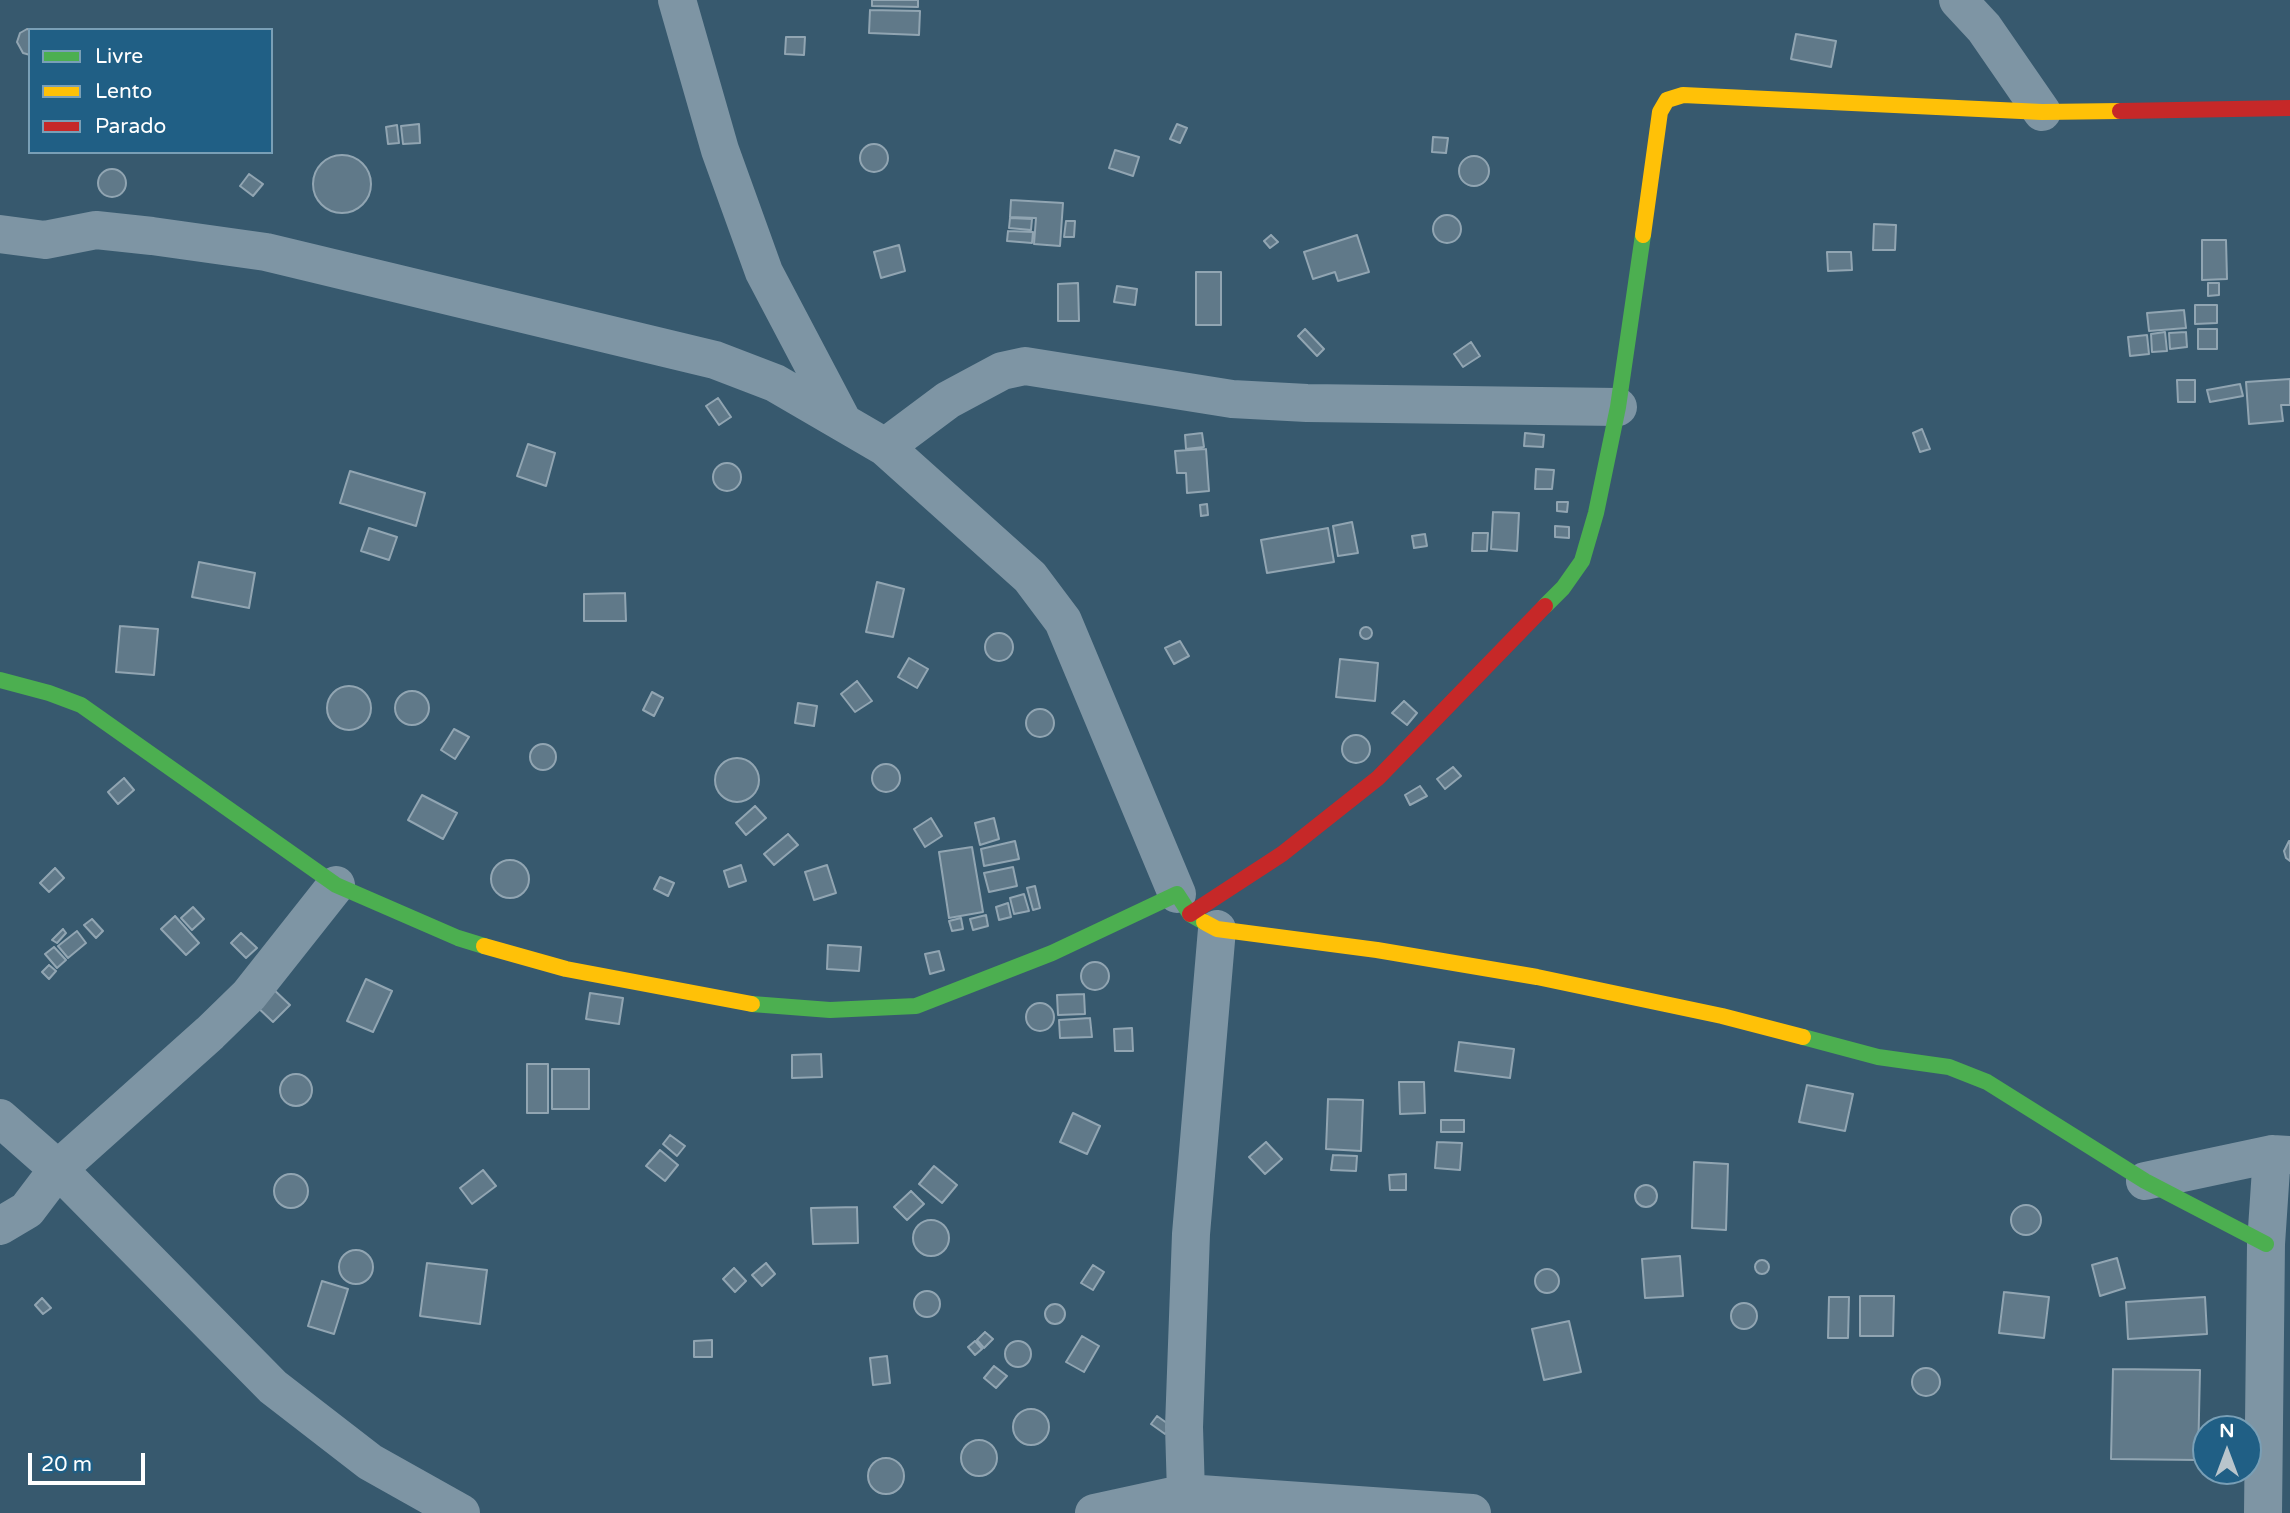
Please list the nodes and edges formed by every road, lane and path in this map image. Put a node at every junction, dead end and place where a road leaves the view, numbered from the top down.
1 (677, 0) edge
2 (1958, 0) edge
3 (2290, 108) edge
4 (2042, 112) junction
5 (0, 234) edge
6 (1618, 407) junction
7 (843, 422) junction
8 (885, 447) junction
9 (0, 680) edge
10 (336, 885) junction
11 (1195, 912) junction
12 (0, 1118) edge
13 (2281, 1154) edge
14 (58, 1169) junction
15 (2145, 1181) junction
16 (0, 1226) edge
17 (2266, 1244) junction
18 (1189, 1503) edge
19 (461, 1513) edge
20 (1094, 1513) edge
21 (1472, 1513) edge
22 (2263, 1513) edge

1 - 7 street
2 - 4 street
3 - 4 street
4 - 6 street
5 - 7 street
6 - 8 street
6 - 11 street
7 - 8 street
8 - 11 street
9 - 10 street
10 - 11 street
10 - 14 street
11 - 15 street
11 - 18 street
12 - 14 street
13 - 15 street
13 - 17 street
14 - 16 street
14 - 19 street
15 - 17 street
17 - 22 street
18 - 20 street
18 - 21 street

